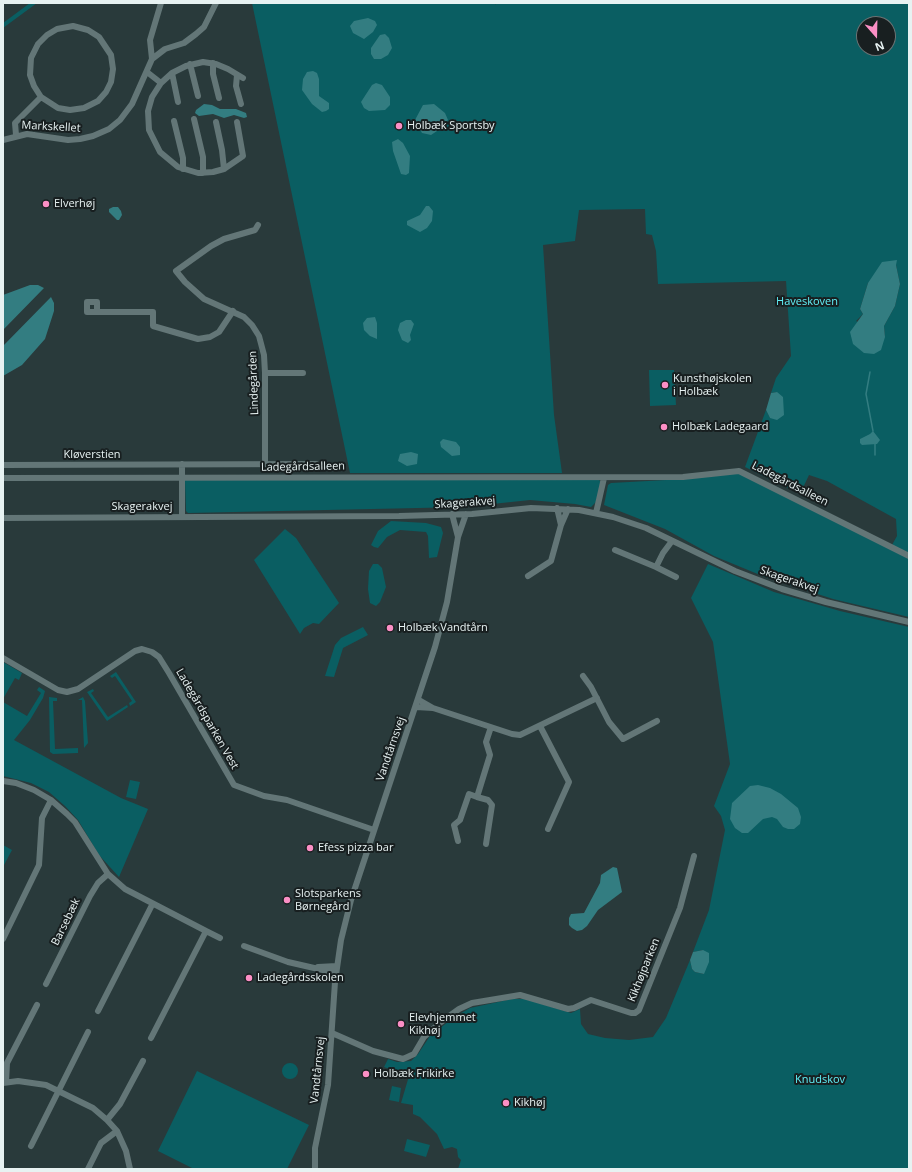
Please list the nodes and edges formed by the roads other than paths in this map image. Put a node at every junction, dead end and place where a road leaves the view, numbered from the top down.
1 (162, 3) edge
2 (216, 3) edge
3 (150, 45) junction
4 (165, 49) junction
5 (152, 59) junction
6 (213, 63) junction
7 (190, 64) junction
8 (147, 72) junction
9 (172, 73) junction
10 (161, 83) junction
11 (198, 96) dead end
12 (41, 97) junction
13 (219, 98) dead end
14 (178, 102) dead end
15 (241, 104) dead end
16 (194, 119) dead end
17 (174, 121) dead end
18 (216, 122) dead end
19 (237, 122) dead end
20 (16, 136) junction
21 (3, 140) edge
22 (183, 169) junction
23 (224, 169) junction
24 (203, 173) junction
25 (258, 225) dead end
26 (233, 311) junction
27 (97, 312) dead end
28 (265, 373) junction
29 (303, 373) dead end
30 (182, 464) junction
31 (265, 464) junction
32 (316, 464) dead end
33 (3, 465) edge
34 (3, 478) edge
35 (182, 478) junction
36 (604, 478) junction
37 (557, 508) junction
38 (568, 509) junction
39 (596, 513) junction
40 (452, 514) junction
41 (466, 514) junction
42 (182, 516) junction
43 (3, 518) edge
44 (561, 525) junction
45 (458, 537) junction
46 (666, 537) junction
47 (672, 540) junction
48 (615, 550) dead end
49 (663, 553) junction
50 (909, 556) edge
51 (656, 567) junction
52 (528, 576) dead end
53 (676, 577) dead end
54 (909, 622) edge
55 (3, 658) edge
56 (583, 676) dead end
57 (597, 698) junction
58 (419, 700) junction
59 (416, 707) junction
60 (433, 708) junction
61 (657, 721) dead end
62 (540, 726) junction
63 (490, 727) junction
64 (3, 781) edge
65 (476, 796) junction
66 (51, 800) junction
67 (548, 829) dead end
68 (374, 830) junction
69 (458, 841) dead end
70 (486, 844) dead end
71 (694, 856) dead end
72 (108, 874) junction
73 (152, 905) junction
74 (206, 931) junction
75 (220, 938) dead end
76 (3, 939) edge
77 (244, 946) dead end
78 (337, 966) junction
79 (312, 967) junction
80 (336, 973) junction
81 (46, 984) dead end
82 (37, 1005) dead end
83 (98, 1011) dead end
84 (88, 1032) dead end
85 (332, 1033) junction
86 (151, 1038) dead end
87 (332, 1041) junction
88 (348, 1041) junction
89 (143, 1061) dead end
90 (4, 1082) edge
91 (59, 1090) junction
92 (107, 1120) junction
93 (117, 1132) junction
94 (30, 1146) dead end
95 (88, 1169) edge
96 (130, 1169) edge
97 (315, 1169) edge

1 - 3 street
2 - 4 street
3 - 4 street
3 - 5 street
4 - 5 street
5 - 8 street, Markskellet
6 - 7 street
6 - 13 street
6 - 15 street
7 - 9 street
7 - 11 street
8 - 10 street
8 - 20 street, Markskellet
9 - 10 street
9 - 14 street
10 - 22 street
12 - 12 street
12 - 20 street
16 - 24 street
17 - 22 street
18 - 23 street
19 - 23 street
20 - 21 street, Markskellet
22 - 24 street
23 - 24 street
25 - 26 street, Lindegården
26 - 27 street
26 - 28 street, Lindegården
28 - 29 street
28 - 31 street, Lindegården
30 - 31 street, Kløverstien
30 - 33 street, Kløverstien
30 - 35 street
31 - 32 street, Kløverstien
34 - 35 street, Ladegårdsalleen
35 - 36 street, Ladegårdsalleen
35 - 42 street
36 - 39 street
36 - 50 street, Ladegårdsalleen
37 - 38 street, Skagerakvej
37 - 41 street, Skagerakvej
37 - 44 street
38 - 39 street, Skagerakvej
38 - 44 street
39 - 46 street, Skagerakvej
40 - 41 street, Skagerakvej
40 - 42 street, Skagerakvej
40 - 45 street, Vandtårnsvej
41 - 45 street, Vandtårnsvej
42 - 43 street, Skagerakvej
44 - 52 street
45 - 58 street, Vandtårnsvej
46 - 47 street, Skagerakvej
46 - 49 street
47 - 49 street
47 - 54 street, Skagerakvej
48 - 51 street
49 - 51 street
51 - 53 street
55 - 68 street, Ladegårdsparken Vest
56 - 57 street
57 - 61 street
57 - 62 street
58 - 59 street, Vandtårnsvej
58 - 60 street
59 - 60 street
59 - 68 street, Vandtårnsvej
60 - 63 street
62 - 63 street
62 - 67 street
63 - 65 street
64 - 66 street
65 - 69 street
65 - 70 street
66 - 72 street
66 - 76 street
68 - 78 street, Vandtårnsvej
71 - 88 street, Kikhøjparken
72 - 73 street
72 - 81 street, Barsebæk
73 - 74 street
73 - 83 street
74 - 75 street
74 - 86 street
77 - 79 street
78 - 79 street
78 - 80 street, Vandtårnsvej
79 - 80 street
80 - 85 street, Vandtårnsvej
82 - 90 street
84 - 91 street
85 - 87 street, Vandtårnsvej
85 - 88 street, Kikhøjparken
87 - 88 street, Kikhøjparken
87 - 97 street, Vandtårnsvej
89 - 92 street
90 - 91 street
91 - 92 street
91 - 94 street
92 - 93 street
93 - 95 street
93 - 96 street

